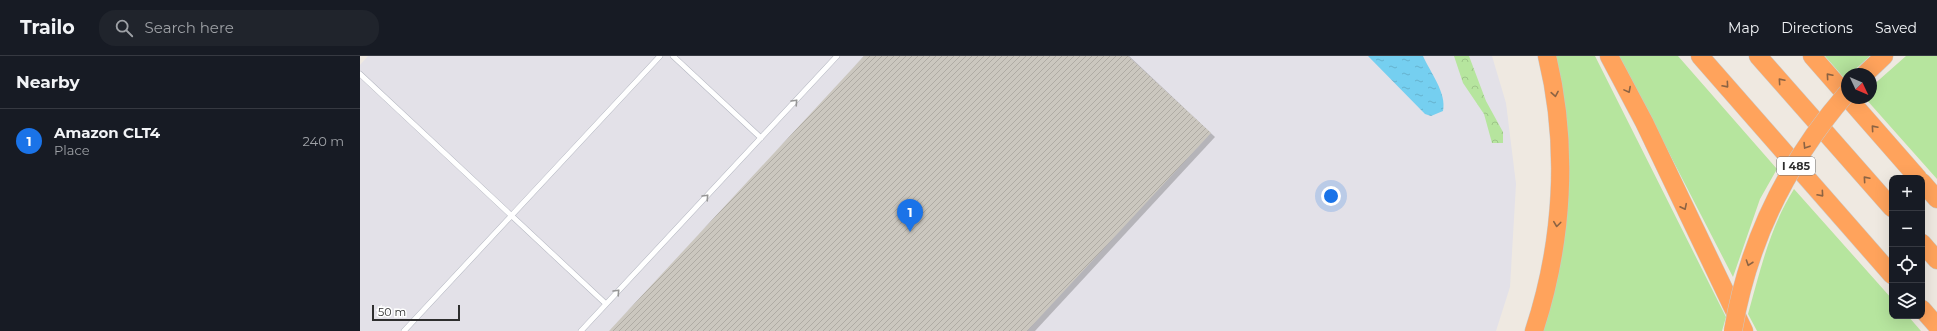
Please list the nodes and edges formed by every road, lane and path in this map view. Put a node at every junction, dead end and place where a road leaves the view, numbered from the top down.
1 (660, 56) edge
2 (673, 56) edge
3 (837, 56) edge
4 (1547, 56) edge
5 (1610, 56) edge
6 (1700, 56) edge
7 (1758, 56) edge
8 (1812, 56) edge
9 (1884, 56) edge
10 (1871, 68) edge
11 (360, 74) edge
12 (1841, 89) edge
13 (1841, 101) edge
14 (1854, 104) edge
15 (761, 138) junction
16 (1915, 175) edge
17 (1925, 185) edge
18 (1937, 199) edge
19 (1889, 205) edge
20 (512, 216) junction
21 (1925, 246) edge
22 (1937, 260) edge
23 (1889, 272) edge
24 (606, 304) junction
25 (1925, 312) edge
26 (1937, 326) edge
27 (404, 331) edge
28 (581, 331) edge
29 (1534, 331) edge
30 (1733, 331) edge
31 (1744, 331) edge

1 - 20 lane
2 - 15 lane
15 -> 3 lane
4 -> 29 highway
5 -> 31 highway
6 -> 23 highway, I 485
19 -> 7 highway
12 -> 8 highway
9 - 10 highway
11 - 20 lane
13 -> 30 highway, bridge
16 -> 14 highway
24 -> 15 lane
17 - 18 highway
20 - 24 lane
20 - 27 lane
21 - 22 highway
24 - 28 lane
25 - 26 highway

